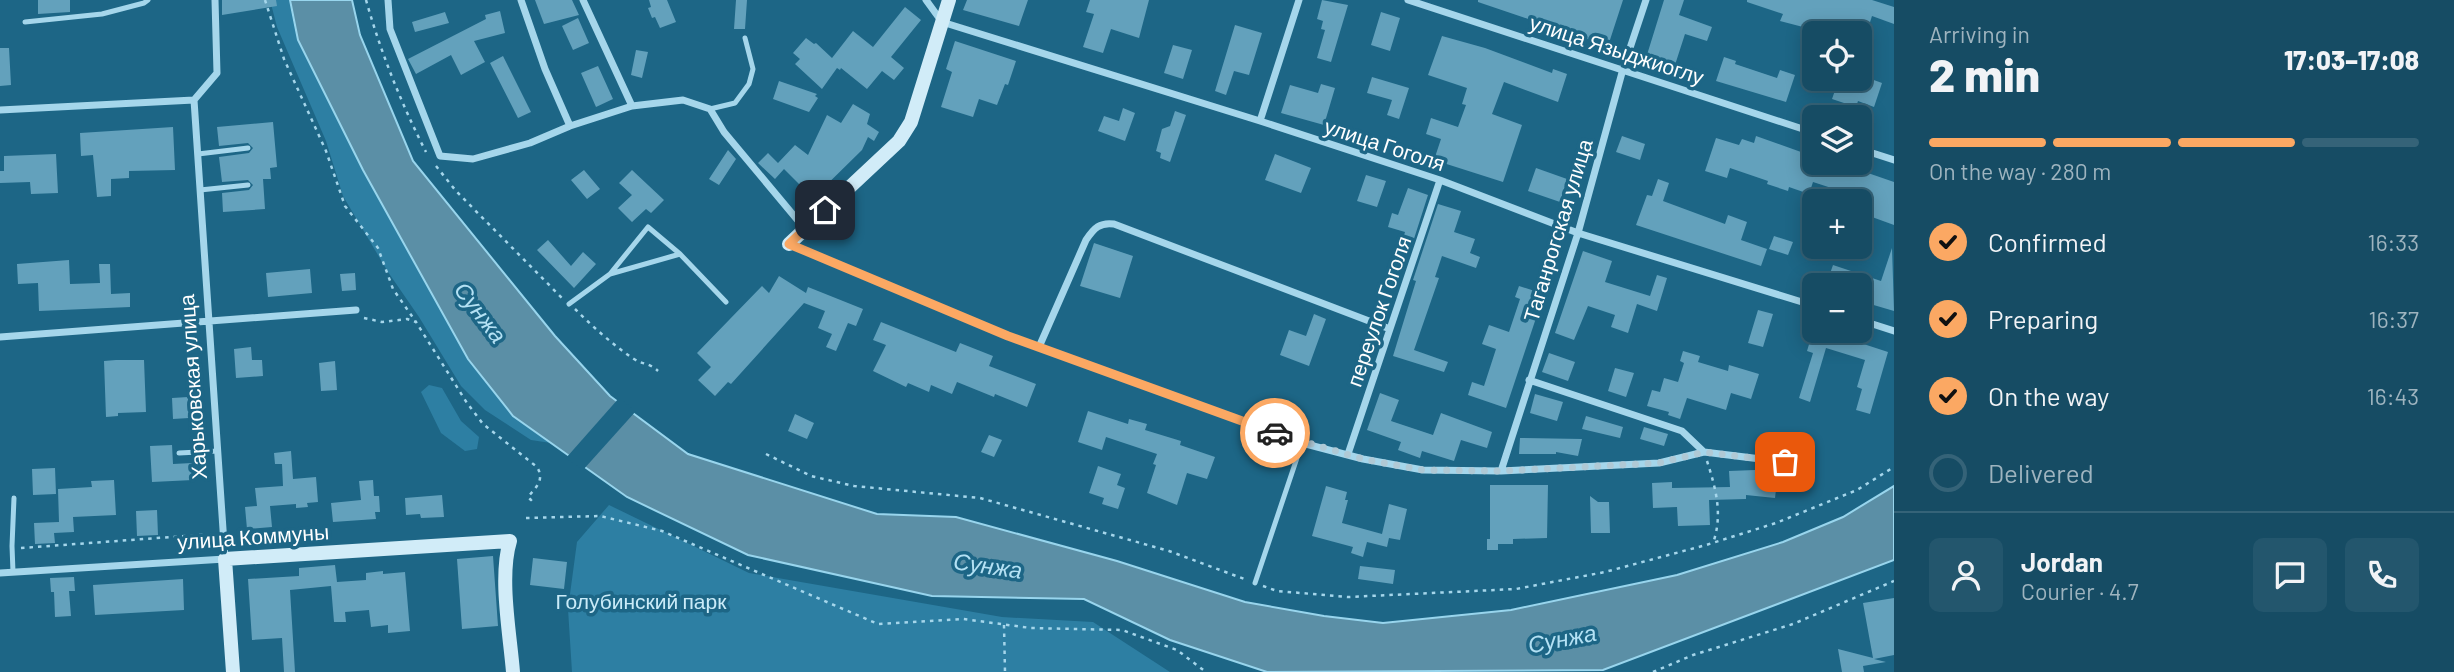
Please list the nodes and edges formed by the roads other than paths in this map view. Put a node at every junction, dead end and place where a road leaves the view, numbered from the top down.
1 (148, 0) edge
2 (215, 0) edge
3 (388, 0) edge
4 (521, 0) edge
5 (583, 0) edge
6 (926, 0) edge
7 (949, 0) edge
8 (1298, 0) edge
9 (1408, 0) edge
10 (1646, 0) edge
11 (25, 22) dead end
12 (942, 22) junction
13 (745, 38) dead end
14 (1623, 69) junction
15 (194, 100) junction
16 (632, 106) junction
17 (710, 109) junction
18 (0, 110) edge
19 (1260, 121) junction
20 (570, 126) junction
21 (1802, 129) edge
22 (248, 148) dead end
23 (1872, 153) edge
24 (198, 154) junction
25 (1894, 160) edge
26 (1440, 180) junction
27 (248, 185) dead end
28 (200, 190) junction
29 (805, 229) junction
30 (1577, 233) junction
31 (789, 244) joint
32 (680, 254) junction
33 (610, 274) junction
34 (726, 302) dead end
35 (1802, 302) edge
36 (569, 304) road end
37 (356, 310) road end
38 (209, 321) junction
39 (1872, 324) edge
40 (1390, 329) junction
41 (1894, 331) edge
42 (0, 337) edge
43 (1040, 347) junction
44 (1530, 380) junction
45 (1302, 443) junction
46 (218, 451) junction
47 (1704, 452) junction
48 (179, 453) dead end
49 (1348, 454) junction
50 (1785, 462) dead end
51 (1501, 471) junction
52 (14, 498) dead end
53 (225, 559) junction
54 (13, 572) junction
55 (0, 573) edge
56 (1255, 583) road end
57 (233, 672) edge
58 (513, 672) edge

1 - 11 lane
2 - 15 street
3 - 20 street
4 - 20 street
5 - 16 street
6 - 12 street
7 - 12 main road
8 - 19 street
9 - 14 street, улица Языджиоглу
10 - 14 street, Таганрогская улица
12 - 19 street, улица Гоголя
12 - 29 main road
13 - 17 lane
14 - 21 street, улица Языджиоглу
14 - 30 street, Таганрогская улица
15 - 18 street
15 - 24 street, Харьковская улица
16 - 17 street
16 - 20 street
17 - 29 street
19 - 26 street, улица Гоголя
22 - 24 lane
23 - 25 street
24 - 28 street, Харьковская улица
26 - 30 street, улица Гоголя
26 - 40 street, переулок Гоголя
27 - 28 lane
28 - 38 street, Харьковская улица
29 - 31 main road
30 - 35 street, улица Гоголя
30 - 44 street, Таганрогская улица
31 - 43 street
32 - 33 lane
32 - 33 lane
32 - 34 lane
33 - 36 lane
37 - 38 street
38 - 42 street
38 - 46 street, Харьковская улица
39 - 41 street
40 - 43 street
40 - 49 street, переулок Гоголя
43 - 45 street
44 - 47 street
44 - 51 street, Таганрогская улица
45 - 49 street
45 - 56 lane
46 - 48 lane
46 - 53 street, Харьковская улица
47 - 50 street
47 - 51 street
49 - 51 street
52 - 54 lane
53 - 54 street, улица Коммуны
53 - 57 main road, Харьковская улица
53 - 58 main road, улица Коммуны
54 - 55 street, улица Коммуны

